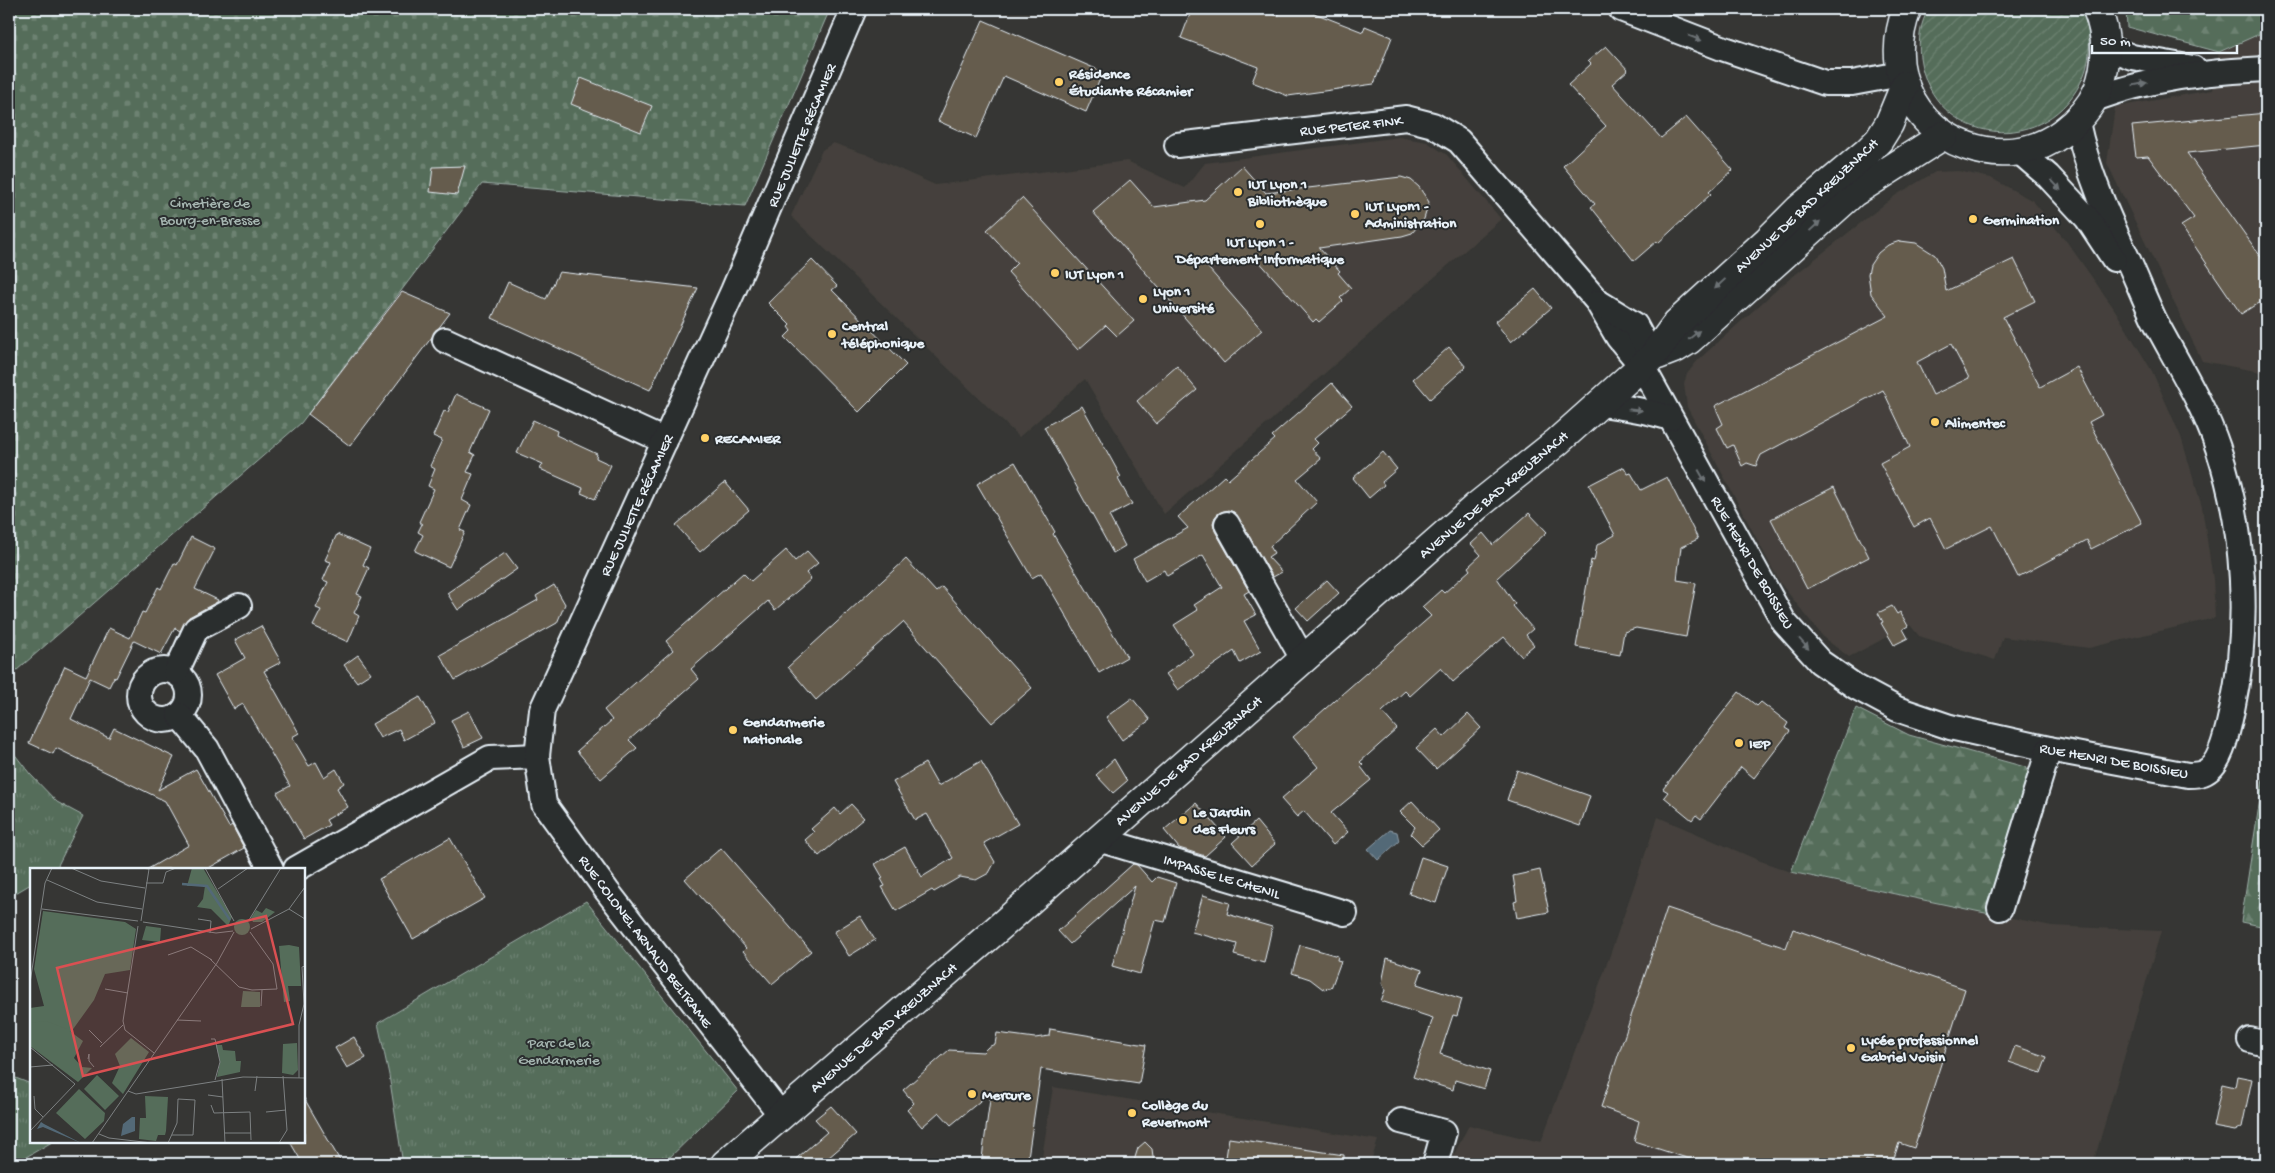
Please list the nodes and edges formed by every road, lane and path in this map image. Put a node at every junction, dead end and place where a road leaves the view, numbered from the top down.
1 (854, 9) edge
2 (1621, 9) edge
3 (1907, 9) edge
4 (2097, 9) edge
5 (1671, 18) edge
6 (2106, 46) junction
7 (2266, 69) edge
8 (2212, 71) junction
9 (1903, 80) junction
10 (2094, 99) junction
11 (2077, 122) junction
12 (1944, 135) junction
13 (1176, 145) dead end
14 (2020, 152) junction
15 (2154, 318) junction
16 (445, 340) dead end
17 (1647, 362) junction
18 (1599, 403) junction
19 (1670, 418) junction
20 (665, 441) junction
21 (1227, 524) dead end
22 (239, 606) dead end
23 (1303, 659) junction
24 (176, 672) junction
25 (179, 715) junction
26 (2049, 749) junction
27 (537, 756) junction
28 (1098, 839) junction
29 (270, 868) edge
30 (298, 868) edge
31 (2000, 908) dead end
32 (1345, 913) dead end
33 (781, 1115) junction
34 (1401, 1121) dead end
35 (725, 1164) edge
36 (1435, 1164) edge

1 - 20 street, RUE JULIETTE RÉCAMIER
2 - 5 street
3 - 9 main road
4 - 6 main road
5 -> 9 street
6 - 8 street
6 - 10 main road
7 - 8 street
10 -> 8 street
9 - 12 main road
9 -> 17 main road, AVENUE DE BAD KREUZNACH
10 - 11 main road
11 - 14 main road
11 - 15 street
12 - 14 main road
17 -> 12 main road, AVENUE DE BAD KREUZNACH
13 - 17 street, RUE PETER FINK
14 -> 15 street
15 - 26 street, RUE HENRI DE BOISSIEU
16 - 20 street
17 - 18 main road, AVENUE DE BAD KREUZNACH
17 - 19 street, RUE HENRI DE BOISSIEU
18 -> 19 street
18 - 23 main road, AVENUE DE BAD KREUZNACH
19 -> 26 street, RUE HENRI DE BOISSIEU
20 - 27 street, RUE JULIETTE RÉCAMIER
21 - 23 street
22 - 24 street
23 - 28 main road, AVENUE DE BAD KREUZNACH
24 - 25 street
24 - 25 street
25 - 29 street
26 - 31 street
27 - 30 street
27 - 33 street, RUE COLONEL ARNAUD BELTRAME
28 - 32 street, IMPASSE LE CHENIL
28 - 33 main road, AVENUE DE BAD KREUZNACH
33 - 35 main road, AVENUE DE BAD KREUZNACH
34 - 36 street

